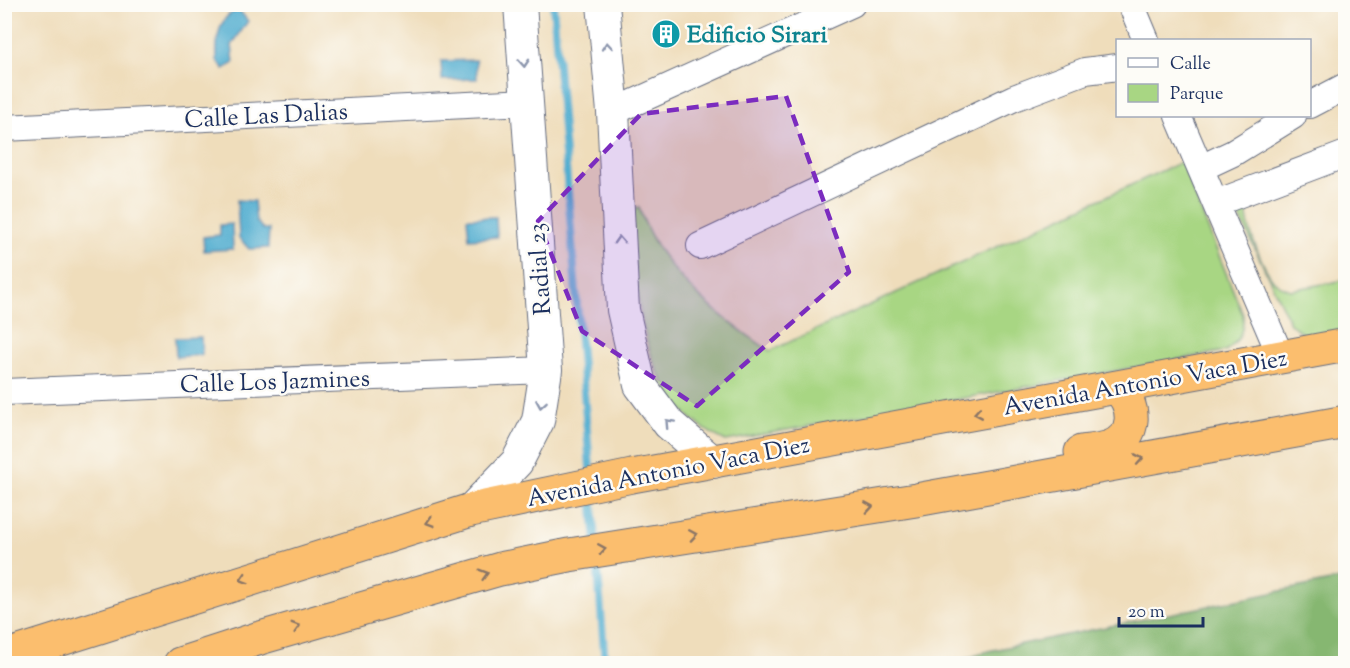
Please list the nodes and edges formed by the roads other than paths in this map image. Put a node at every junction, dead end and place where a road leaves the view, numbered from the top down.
1 (520, 4) edge
2 (603, 4) edge
3 (852, 4) edge
4 (1131, 4) edge
5 (1146, 39) edge
6 (1116, 67) edge
7 (1346, 86) edge
8 (528, 102) junction
9 (1311, 104) edge
10 (613, 112) junction
11 (1178, 117) edge
12 (1291, 117) edge
13 (4, 128) edge
14 (1346, 154) edge
15 (1201, 168) junction
16 (1216, 203) junction
17 (700, 246) dead end
18 (1346, 345) edge
19 (1281, 357) junction
20 (546, 370) junction
21 (1117, 387) junction
22 (4, 392) edge
23 (1346, 422) edge
24 (713, 462) junction
25 (916, 500) junction
26 (471, 510) junction
27 (42, 644) junction
28 (4, 657) edge
29 (5, 663) edge
30 (180, 663) edge

1 -> 8 street, Radial 23
10 -> 2 street
3 - 10 street
4 - 5 street
6 - 17 street
7 - 9 street
8 - 13 street, Calle Las Dalias
8 - 20 street, Radial 23
24 -> 10 street
11 - 15 street
12 - 15 street
14 - 16 street
15 - 16 street
16 - 19 street
18 - 19 highway, Avenida Antonio Vaca Diez
19 - 21 highway, Avenida Antonio Vaca Diez
20 - 22 street, Calle Los Jazmines
20 -> 26 street, Radial 23
21 -> 24 highway, Avenida Antonio Vaca Diez
21 - 25 highway
25 -> 23 highway
24 - 26 highway, Avenida Antonio Vaca Diez
30 -> 25 highway
26 -> 27 highway, Avenida Antonio Vaca Diez
27 - 28 highway, Avenida Antonio Vaca Diez
27 - 29 highway

